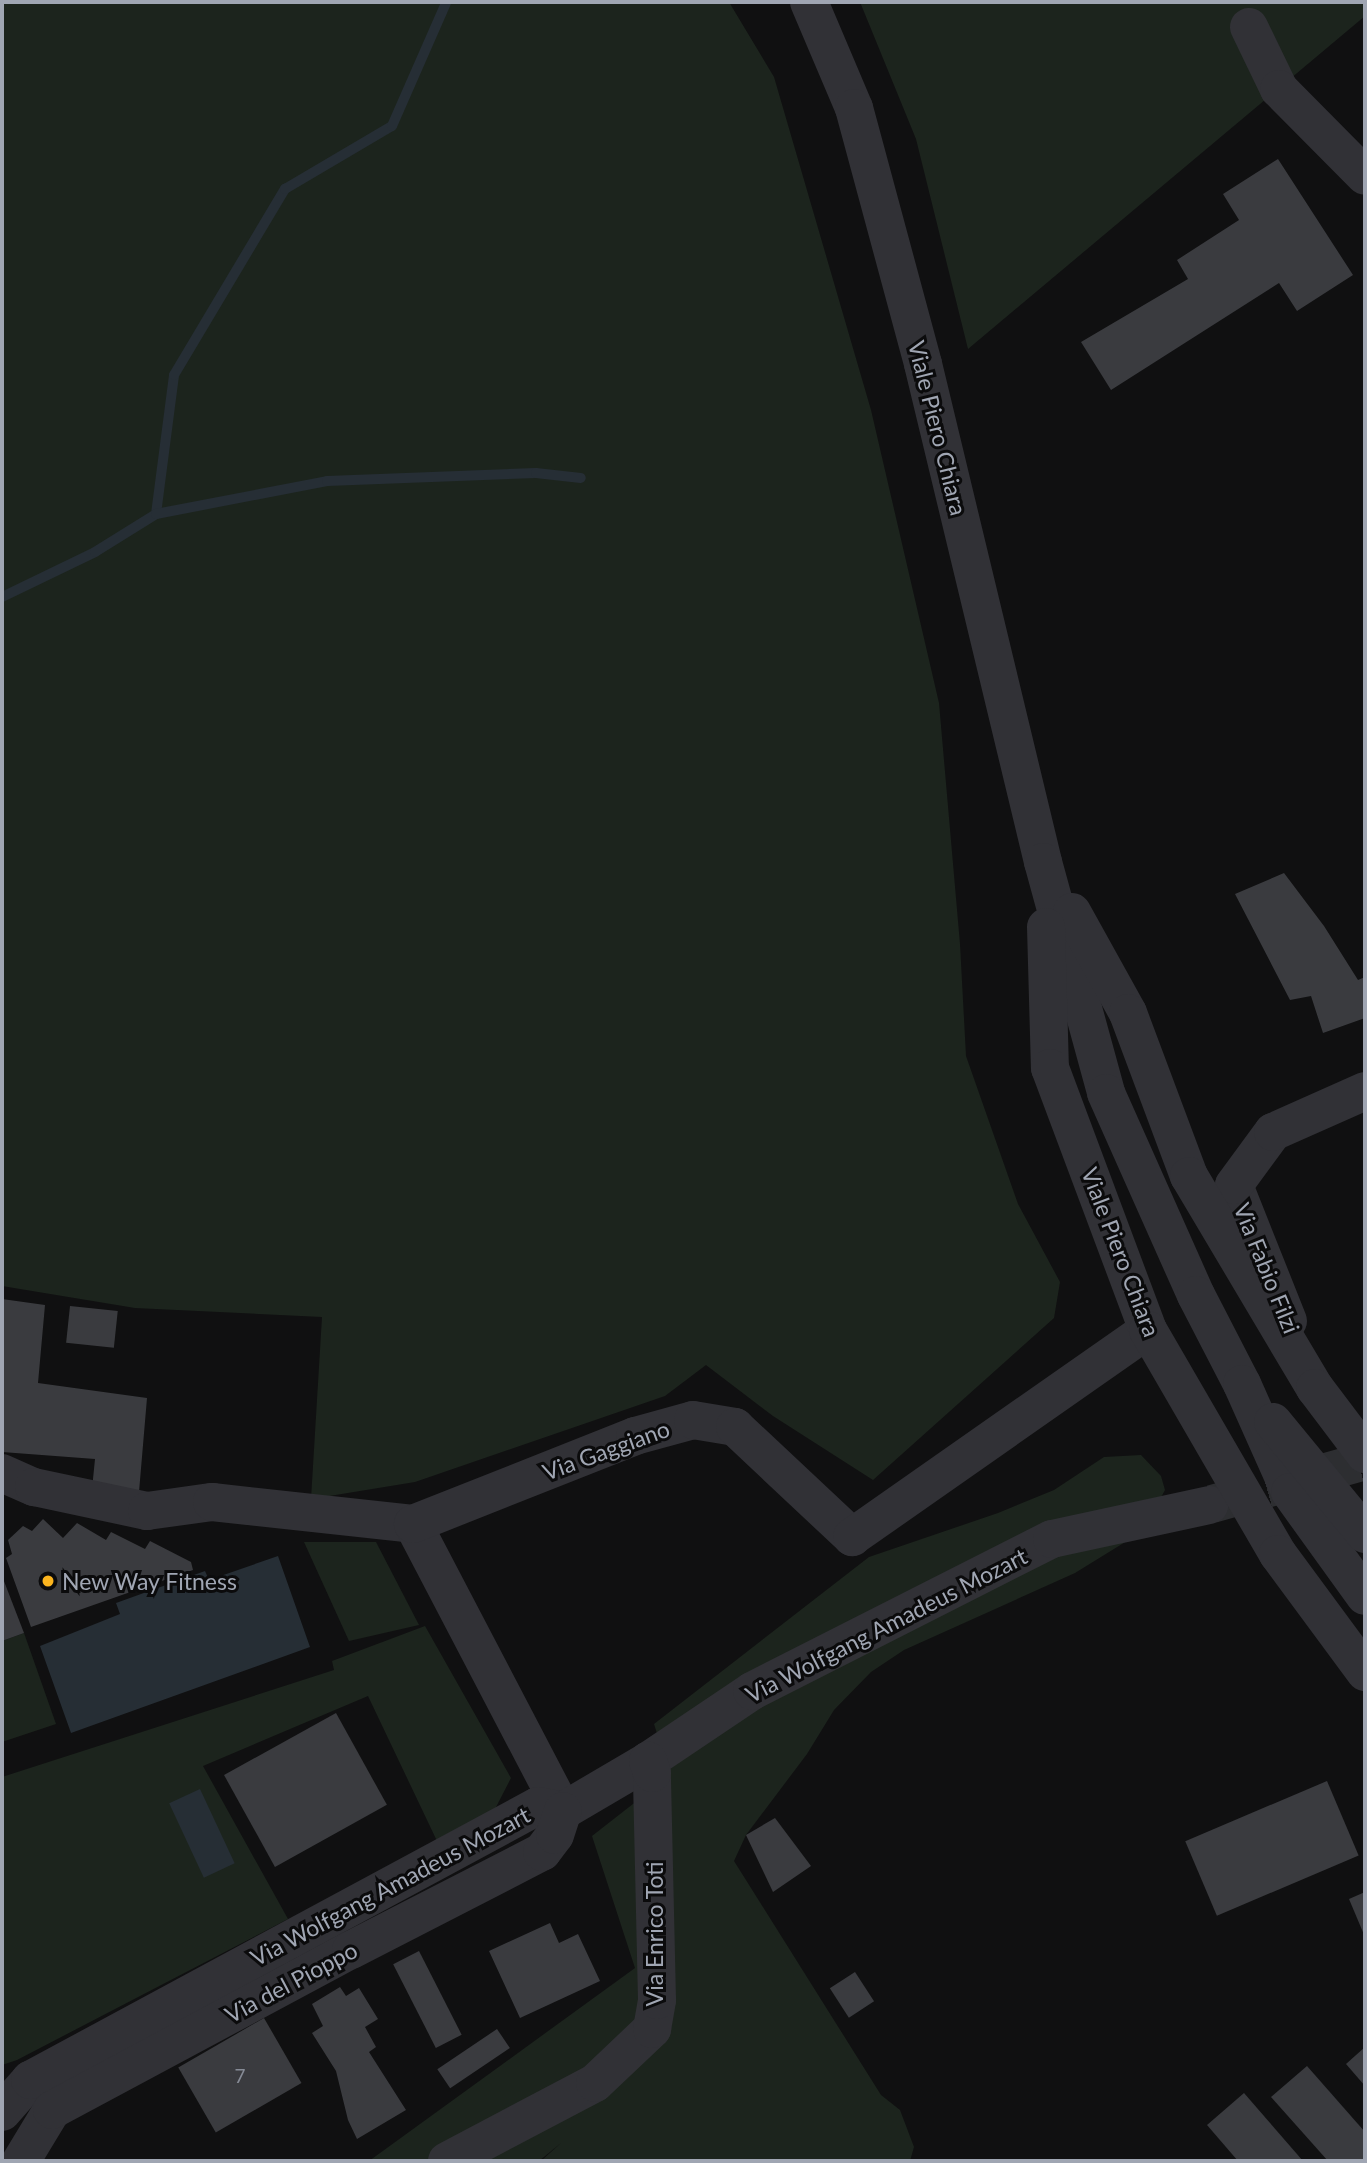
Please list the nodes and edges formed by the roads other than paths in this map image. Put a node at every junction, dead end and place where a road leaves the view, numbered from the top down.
1 (809, 2) edge
2 (1249, 27) dead end
3 (1365, 176) edge
4 (1043, 862) junction
5 (1365, 1091) edge
6 (1148, 1330) junction
7 (1242, 1384) junction
8 (1315, 1388) junction
9 (1365, 1454) edge
10 (2, 1473) edge
11 (1209, 1505) tunnel mouth
12 (413, 1524) junction
13 (1365, 1534) edge
14 (1365, 1597) edge
15 (1365, 1672) edge
16 (648, 1761) junction
17 (563, 1811) junction
18 (2, 2112) edge
19 (22, 2161) edge
20 (447, 2161) edge

1 - 4 street, Viale Piero Chiara
2 - 3 street
4 - 6 street, Viale Piero Chiara
4 - 7 street, Viale Piero Chiara
4 - 8 street, Viale Piero Chiara
5 - 8 street, Via Fabio Filzi
6 - 12 street, Via Gaggiano
6 - 15 street, Viale Piero Chiara
7 - 13 street, Viale Piero Chiara
7 - 14 street, Viale Piero Chiara
8 - 9 street, Viale Piero Chiara
10 - 12 street
11 - 16 street, Via Wolfgang Amadeus Mozart
12 - 17 street
16 - 17 street, Via Wolfgang Amadeus Mozart
16 - 20 street, Via Enrico Toti
17 - 18 street, Via Wolfgang Amadeus Mozart
17 - 19 street, Via del Pioppo

